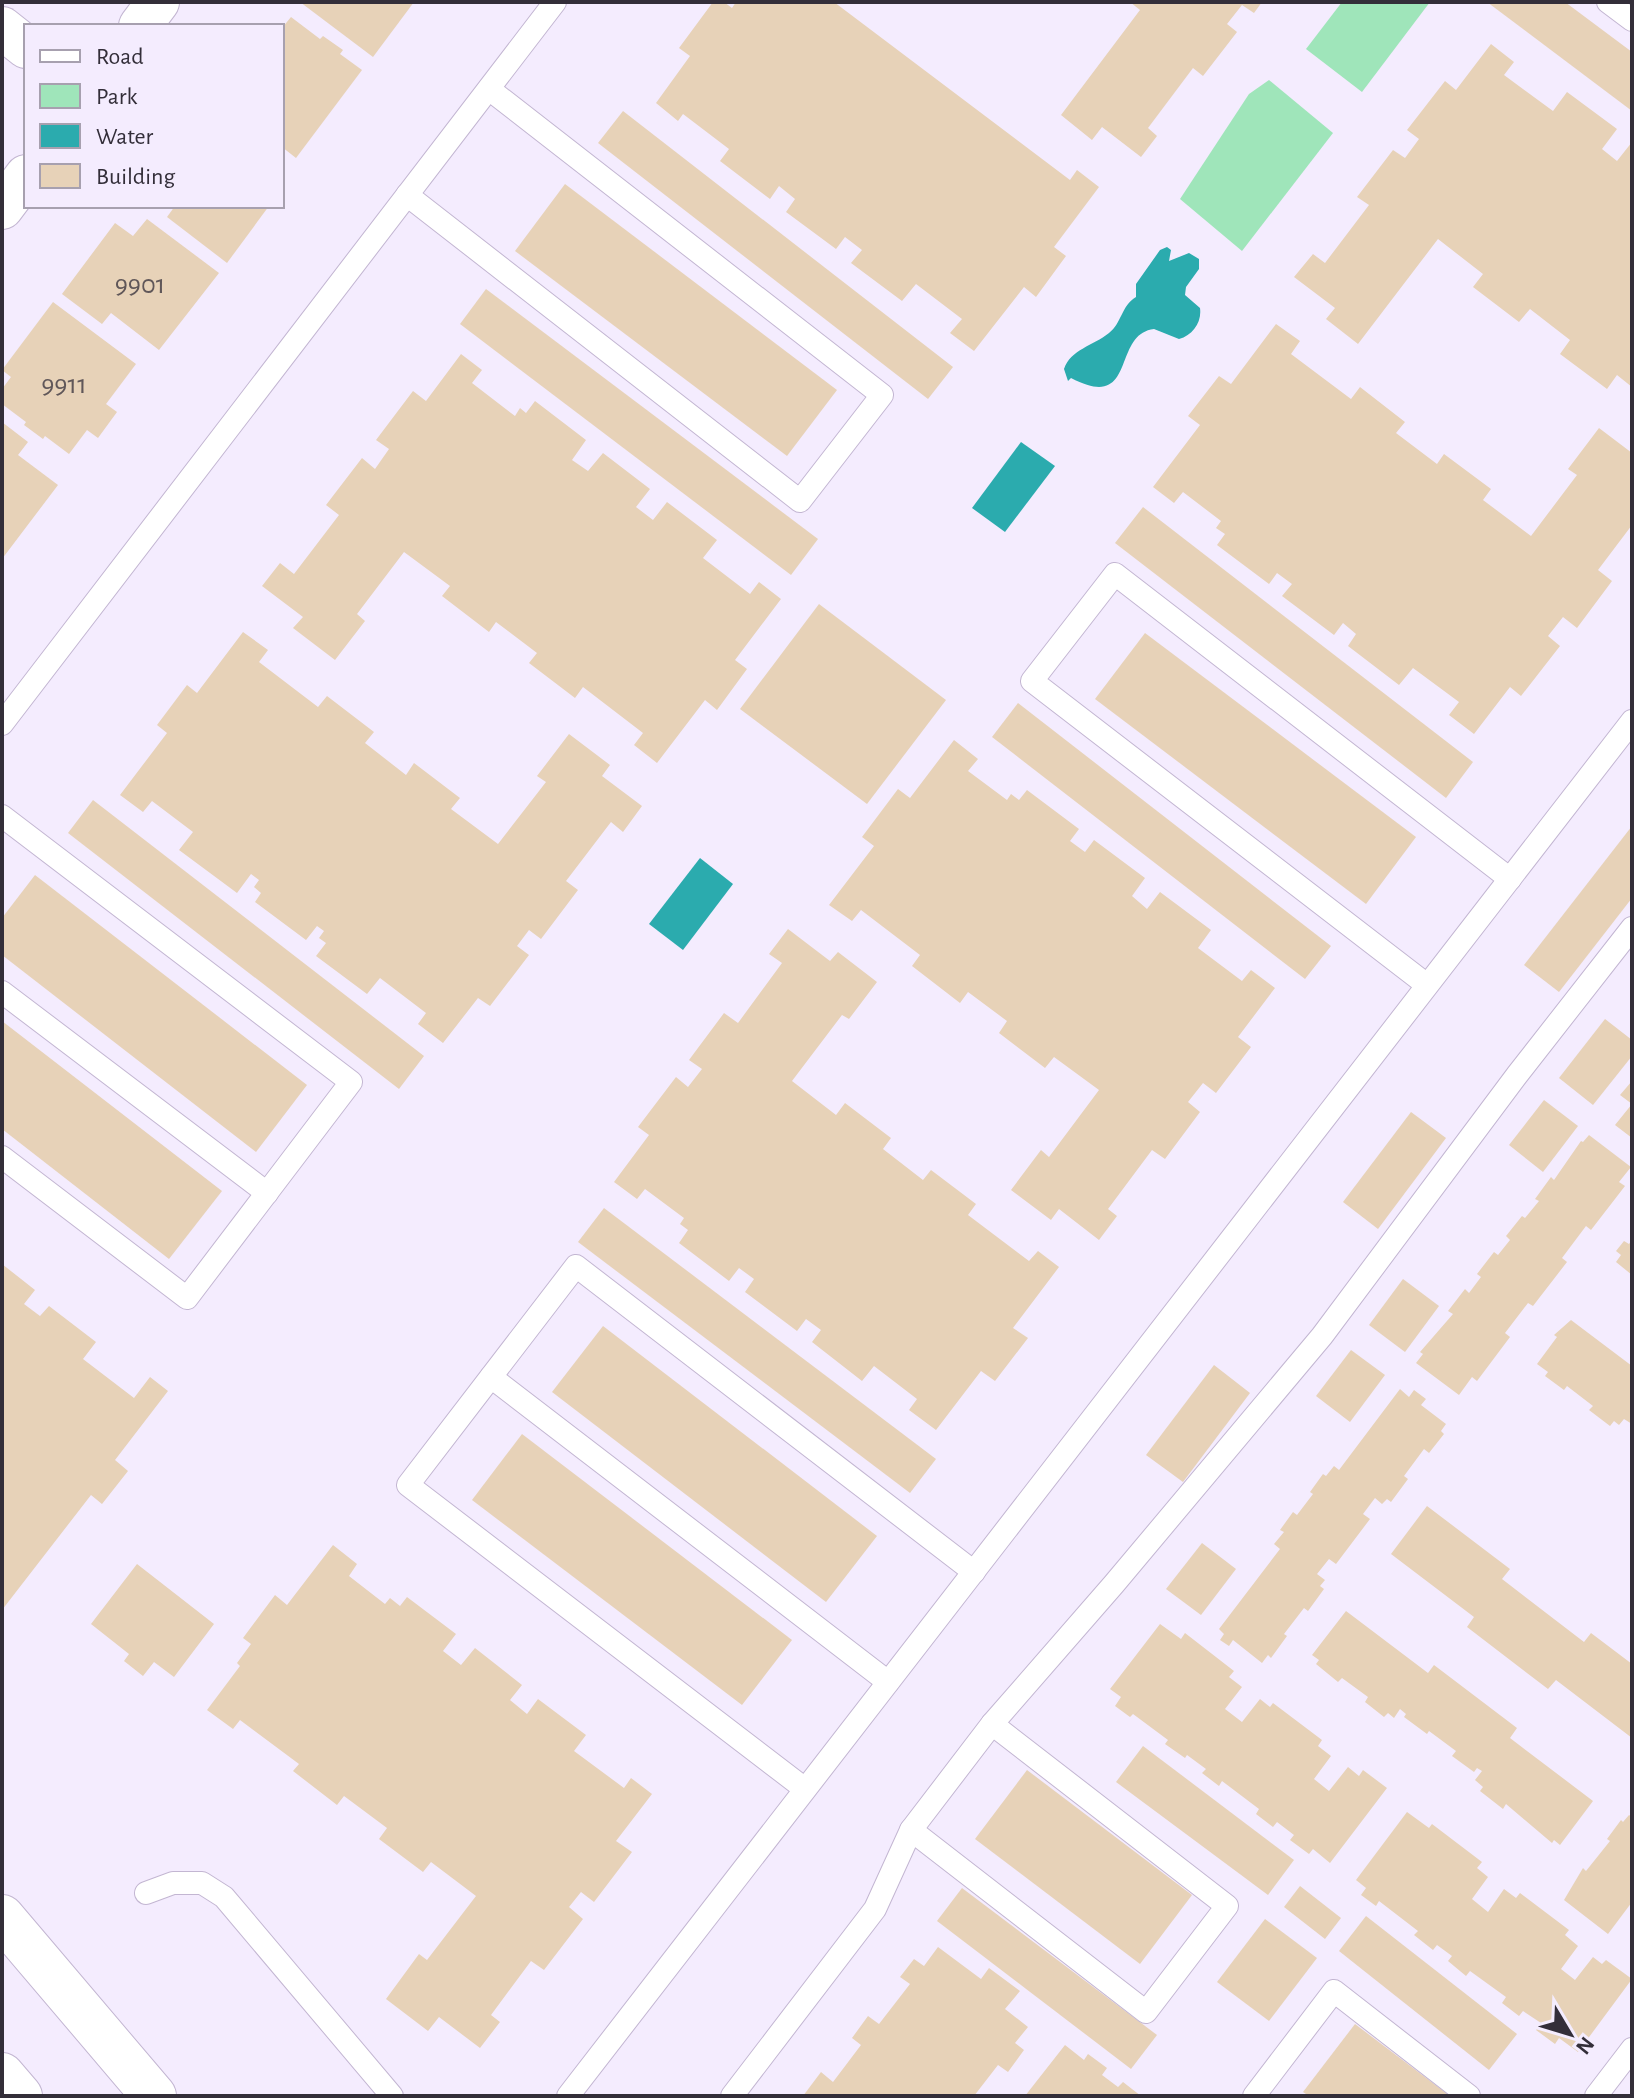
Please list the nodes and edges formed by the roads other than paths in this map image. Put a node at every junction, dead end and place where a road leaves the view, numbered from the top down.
1 (158, 2) edge
2 (555, 2) edge
3 (1608, 2) edge
4 (1632, 20) edge
5 (142, 24) edge
6 (2, 28) edge
7 (24, 45) edge
8 (489, 89) junction
9 (24, 179) edge
10 (407, 195) junction
11 (2, 208) edge
12 (1632, 721) edge
13 (2, 724) edge
14 (2, 816) edge
15 (1510, 879) junction
16 (1632, 928) edge
17 (1427, 985) junction
18 (2, 992) edge
19 (2, 1157) edge
20 (267, 1193) junction
21 (491, 1377) junction
22 (974, 1572) junction
23 (888, 1682) junction
24 (992, 1724) junction
25 (805, 1789) junction
26 (911, 1830) junction
27 (146, 1893) dead end
28 (2, 1917) edge
29 (1632, 2049) edge
30 (2, 2075) edge
31 (20, 2096) edge
32 (154, 2096) edge
33 (392, 2096) edge
34 (568, 2096) edge
35 (732, 2096) edge
36 (1254, 2096) edge
37 (1469, 2096) edge
38 (1596, 2096) edge

1 - 5 street
2 - 8 lane
3 - 4 lane
6 - 7 street
8 - 10 lane
8 - 10 lane
9 - 11 street
10 - 13 lane
12 - 15 lane
14 - 20 lane
15 - 17 lane
15 - 17 lane
16 - 24 lane
17 - 22 lane
18 - 20 lane
19 - 20 lane
21 - 22 lane
21 - 23 lane
21 - 25 lane
22 - 23 lane
23 - 25 lane
24 - 26 lane
24 - 26 lane
25 - 34 lane
26 - 35 lane
27 - 33 lane
28 - 32 main road
29 - 38 lane
30 - 31 main road
36 - 37 lane

